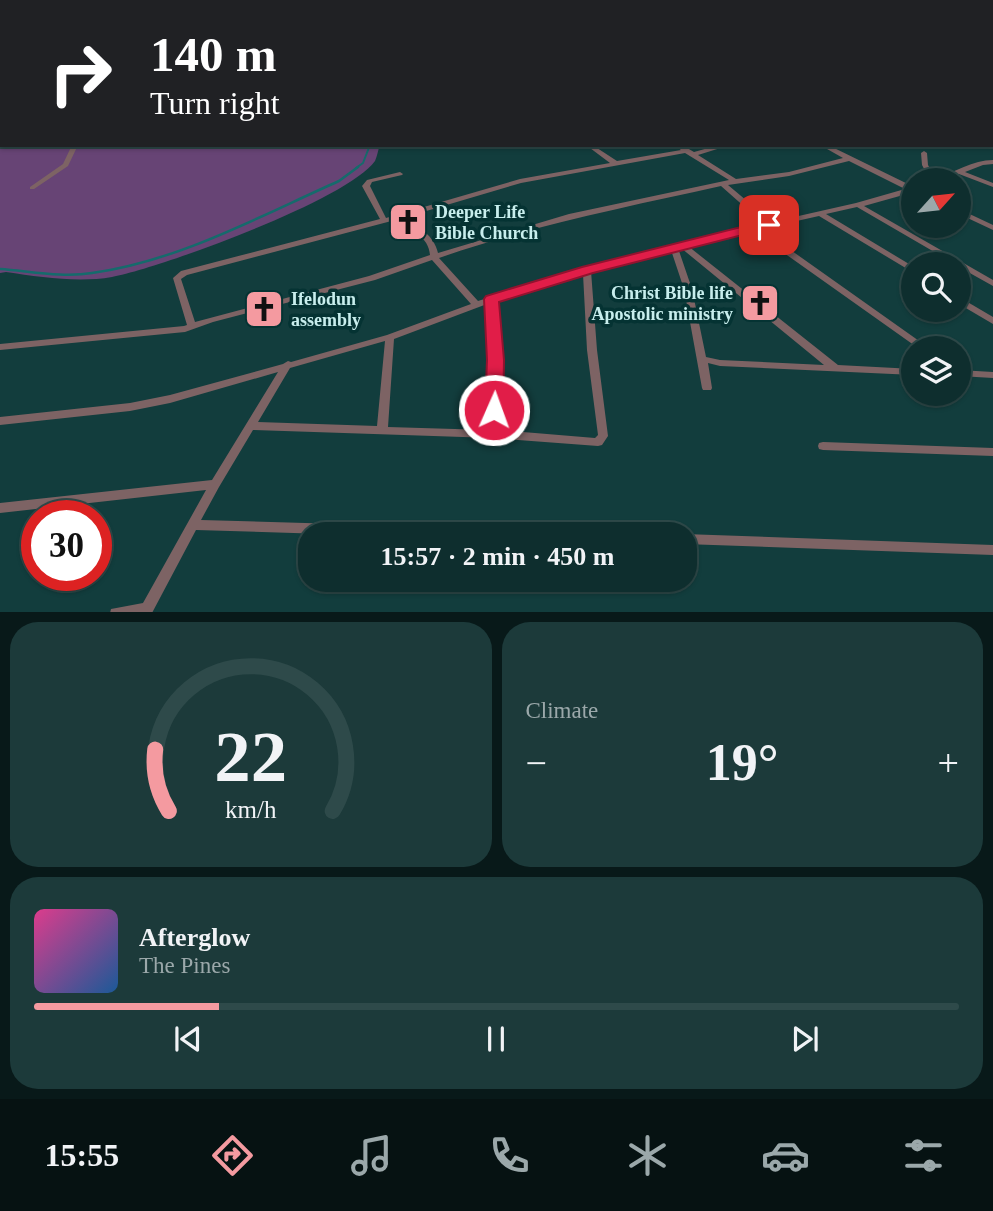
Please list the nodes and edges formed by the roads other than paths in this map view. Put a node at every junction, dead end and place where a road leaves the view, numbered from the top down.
1 (74, 147) edge
2 (592, 147) edge
3 (680, 147) edge
4 (718, 147) edge
5 (827, 147) edge
6 (847, 147) edge
7 (689, 153) junction
8 (924, 153) dead end
9 (844, 156) junction
10 (993, 162) edge
11 (615, 163) junction
12 (927, 168) edge
13 (971, 168) edge
14 (400, 174) dead end
15 (971, 176) edge
16 (734, 181) junction
17 (723, 184) junction
18 (901, 184) edge
19 (993, 185) edge
20 (32, 188) dead end
21 (901, 193) edge
22 (858, 205) junction
23 (819, 213) junction
24 (401, 216) junction
25 (971, 217) edge
26 (384, 220) junction
27 (769, 225) junction
28 (754, 228) junction
29 (993, 228) edge
30 (678, 246) junction
31 (434, 257) junction
32 (901, 263) edge
33 (587, 270) junction
34 (993, 283) edge
35 (491, 299) junction
36 (476, 304) junction
37 (971, 307) edge
38 (993, 321) edge
39 (192, 326) junction
40 (907, 336) edge
41 (390, 337) junction
42 (0, 347) edge
43 (702, 359) junction
44 (288, 364) junction
45 (836, 369) junction
46 (901, 372) edge
47 (971, 373) edge
48 (993, 374) edge
49 (707, 388) dead end
50 (0, 421) edge
51 (250, 426) junction
52 (382, 430) junction
53 (493, 435) junction
54 (823, 446) dead end
55 (993, 452) edge
56 (215, 484) junction
57 (0, 508) edge
58 (193, 525) junction
59 (298, 528) edge
60 (697, 539) edge
61 (993, 550) edge
62 (146, 611) edge
63 (116, 612) edge

1 - 20 street
2 - 11 street
3 - 7 street
4 - 7 street
5 - 9 street
6 - 9 street
7 - 11 street
7 - 16 street
8 - 12 street
9 - 16 street
9 - 18 street
10 - 13 street
11 - 24 street
14 - 26 street
15 - 19 street
16 - 17 street
17 - 27 street
17 - 31 street
21 - 22 street
22 - 23 street
22 - 34 street
23 - 27 street
23 - 32 street
24 - 26 street
24 - 31 street
25 - 29 street
26 - 39 street
27 - 28 street
28 - 30 street
28 - 40 street
30 - 33 street
30 - 43 street
30 - 45 street
31 - 36 street
31 - 39 street
33 - 35 street
33 - 53 street
35 - 36 street
35 - 53 street
36 - 41 street
37 - 38 street
39 - 42 street
41 - 44 street
41 - 52 street
43 - 45 street
43 - 49 street
44 - 50 street
44 - 51 street
45 - 46 street
47 - 48 street
51 - 52 street
51 - 56 street
52 - 53 street
54 - 55 street
56 - 57 street
56 - 58 street
58 - 59 street
58 - 62 street
60 - 61 street
62 - 63 street

